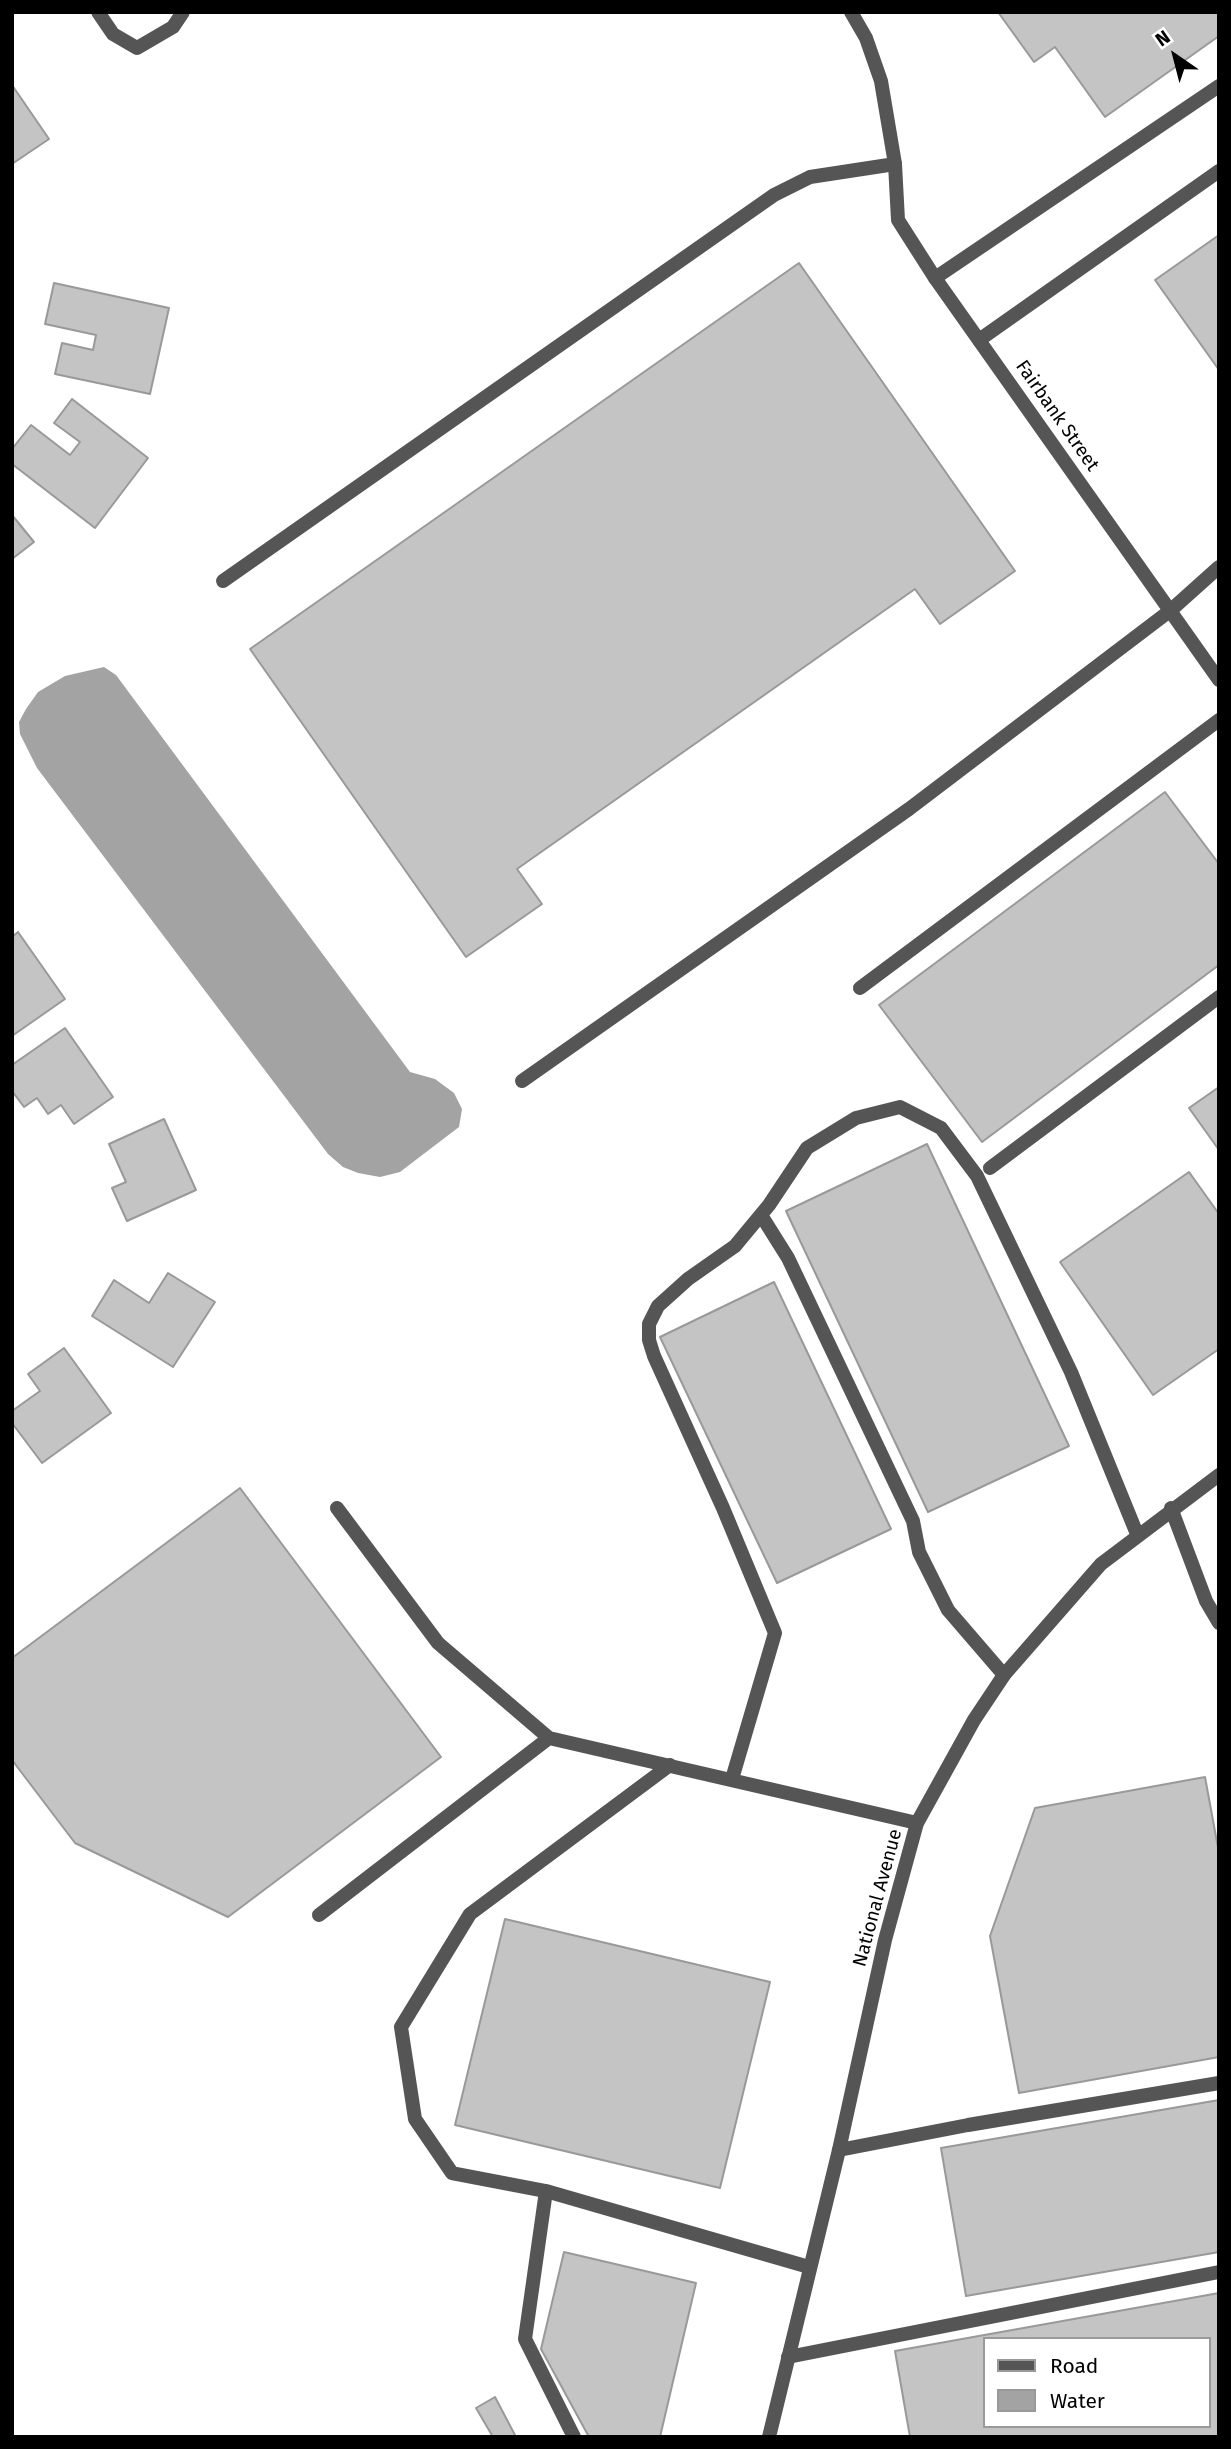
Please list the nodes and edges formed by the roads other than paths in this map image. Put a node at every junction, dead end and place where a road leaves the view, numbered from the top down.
1 (98, 12) edge
2 (183, 12) edge
3 (851, 12) edge
4 (1219, 86) edge
5 (895, 164) junction
6 (1219, 171) edge
7 (935, 278) junction
8 (979, 340) junction
9 (1219, 567) edge
10 (223, 581) dead end
11 (1171, 610) junction
12 (1219, 680) edge
13 (1219, 720) edge
14 (860, 988) dead end
15 (1219, 997) edge
16 (523, 1081) dead end
17 (990, 1168) dead end
18 (761, 1215) junction
19 (1219, 1475) edge
20 (337, 1508) dead end
21 (1171, 1508) junction
22 (1137, 1534) junction
23 (1219, 1623) edge
24 (1004, 1675) junction
25 (548, 1738) junction
26 (670, 1765) junction
27 (732, 1779) junction
28 (918, 1823) junction
29 (319, 1915) dead end
30 (1219, 2083) edge
31 (839, 2150) junction
32 (546, 2190) junction
33 (809, 2267) junction
34 (1219, 2272) edge
35 (788, 2357) junction
36 (574, 2437) edge
37 (769, 2437) edge

1 - 2 street
3 - 5 street, Fairbank Street
4 - 7 street
5 - 7 street, Fairbank Street
5 - 10 street
6 - 8 street
7 - 8 street, Fairbank Street
8 - 11 street, Fairbank Street
9 - 11 street
11 - 12 street, Fairbank Street
11 - 16 street
13 - 14 street
15 - 17 street
18 - 22 street
18 - 24 street
18 - 27 street
19 - 21 street, National Avenue
20 - 25 street
21 - 22 street, National Avenue
21 - 23 street
22 - 24 street, National Avenue
24 - 28 street, National Avenue
25 - 26 street
25 - 29 street
26 - 27 street
26 - 32 street
27 - 28 street
28 - 31 street, National Avenue
30 - 31 street
31 - 33 street, National Avenue
32 - 33 street
32 - 36 street
33 - 35 street, National Avenue
34 - 35 street
35 - 37 street, National Avenue

